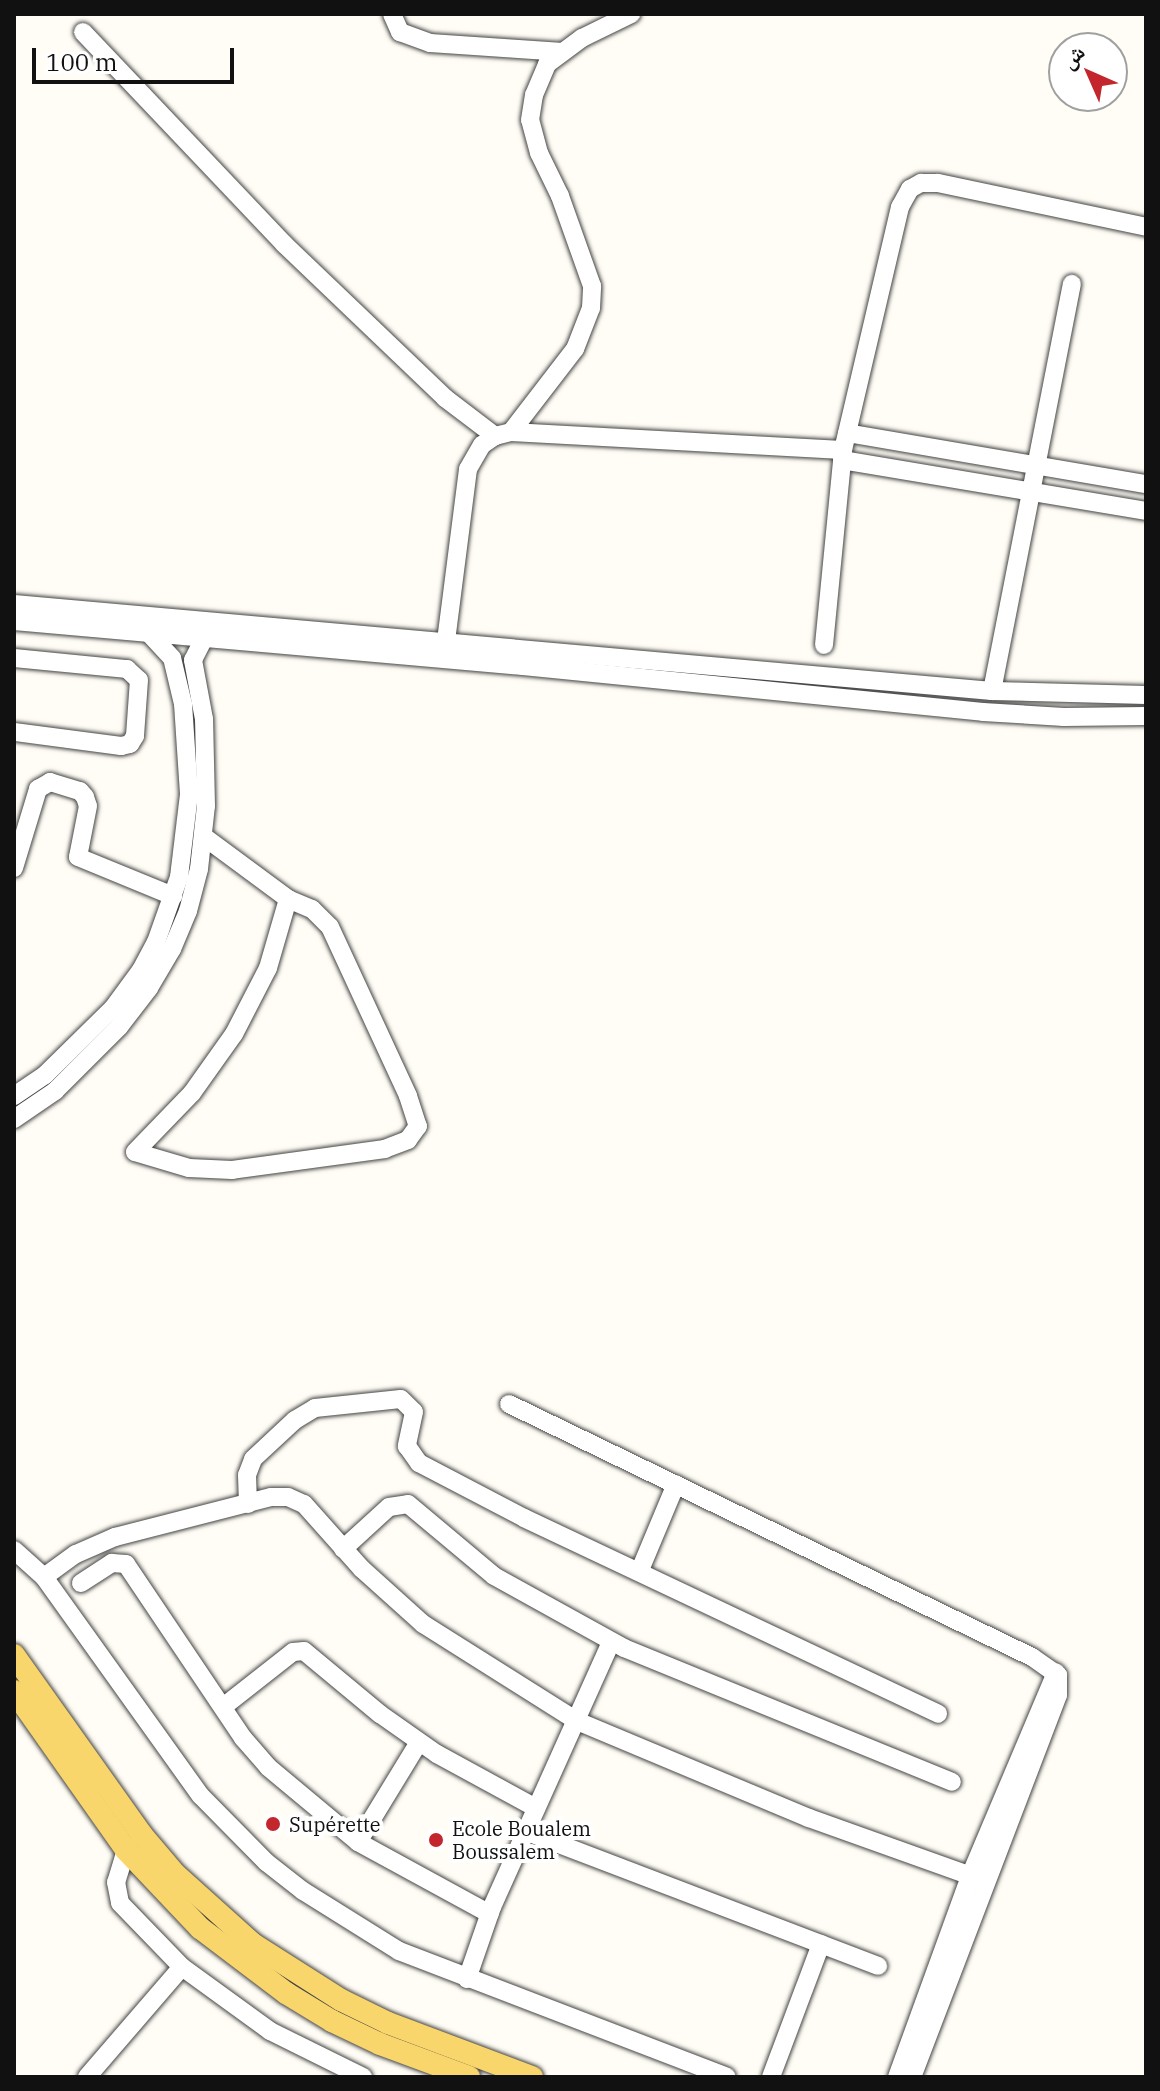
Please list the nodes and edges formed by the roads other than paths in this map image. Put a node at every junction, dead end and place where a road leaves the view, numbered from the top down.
1 (392, 14) edge
2 (631, 14) edge
3 (83, 32) dead end
4 (563, 52) junction
5 (1146, 227) edge
6 (1072, 284) dead end
7 (503, 434) junction
8 (844, 448) junction
9 (1037, 466) junction
10 (1146, 484) edge
11 (1032, 491) junction
12 (1146, 511) edge
13 (14, 604) edge
14 (14, 621) edge
15 (149, 633) junction
16 (204, 638) junction
17 (446, 641) junction
18 (824, 645) dead end
19 (14, 658) edge
20 (992, 691) junction
21 (1146, 695) edge
22 (1146, 716) edge
23 (14, 732) edge
24 (203, 836) junction
25 (14, 868) edge
26 (173, 896) junction
27 (288, 899) junction
28 (14, 1096) edge
29 (14, 1119) edge
30 (509, 1404) dead end
31 (676, 1484) junction
32 (248, 1504) junction
33 (343, 1549) junction
34 (14, 1550) edge
35 (640, 1570) junction
36 (44, 1577) junction
37 (81, 1583) dead end
38 (611, 1642) junction
39 (14, 1655) edge
40 (14, 1691) edge
41 (223, 1707) junction
42 (938, 1714) dead end
43 (577, 1721) junction
44 (419, 1742) junction
45 (952, 1782) dead end
46 (536, 1808) junction
47 (525, 1831) junction
48 (358, 1842) junction
49 (126, 1850) junction
50 (978, 1878) junction
51 (490, 1914) junction
52 (821, 1944) junction
53 (878, 1966) dead end
54 (182, 1967) junction
55 (467, 1979) junction
56 (87, 2077) edge
57 (363, 2077) edge
58 (469, 2077) edge
59 (532, 2077) edge
60 (727, 2077) edge
61 (771, 2077) edge
62 (897, 2077) edge
63 (912, 2077) edge

1 - 4 street
2 - 4 street
3 - 7 street
4 - 7 street
5 - 8 street
6 - 9 street
7 - 8 street
7 - 17 street
8 - 9 street
8 - 11 street
8 - 18 street
9 - 10 street
9 - 11 street
11 - 12 street
11 - 20 street
13 - 17 street
14 - 15 street
15 - 16 street
15 - 26 street
16 - 22 street
16 - 24 street
17 - 20 street
19 - 23 street
20 - 21 street
24 - 27 street
24 - 29 street
25 - 26 street
26 - 28 street
27 - 27 street
30 - 31 street
31 - 35 street
31 - 50 street
32 - 33 street
32 - 35 street
32 - 36 street
33 - 38 street
33 - 43 street
34 - 36 street
35 - 42 street
36 - 55 street
37 - 41 street
38 - 43 street
38 - 45 street
39 - 59 main road
40 - 49 main road
41 - 44 street
41 - 48 street
43 - 46 street
43 - 50 street
44 - 46 street
44 - 48 street
46 - 47 street
47 - 51 street
47 - 52 street
48 - 51 street
49 - 54 street
49 - 58 main road
50 - 62 street
50 - 63 street
51 - 55 street
52 - 53 street
52 - 61 street
54 - 56 street
54 - 57 street
55 - 60 street

